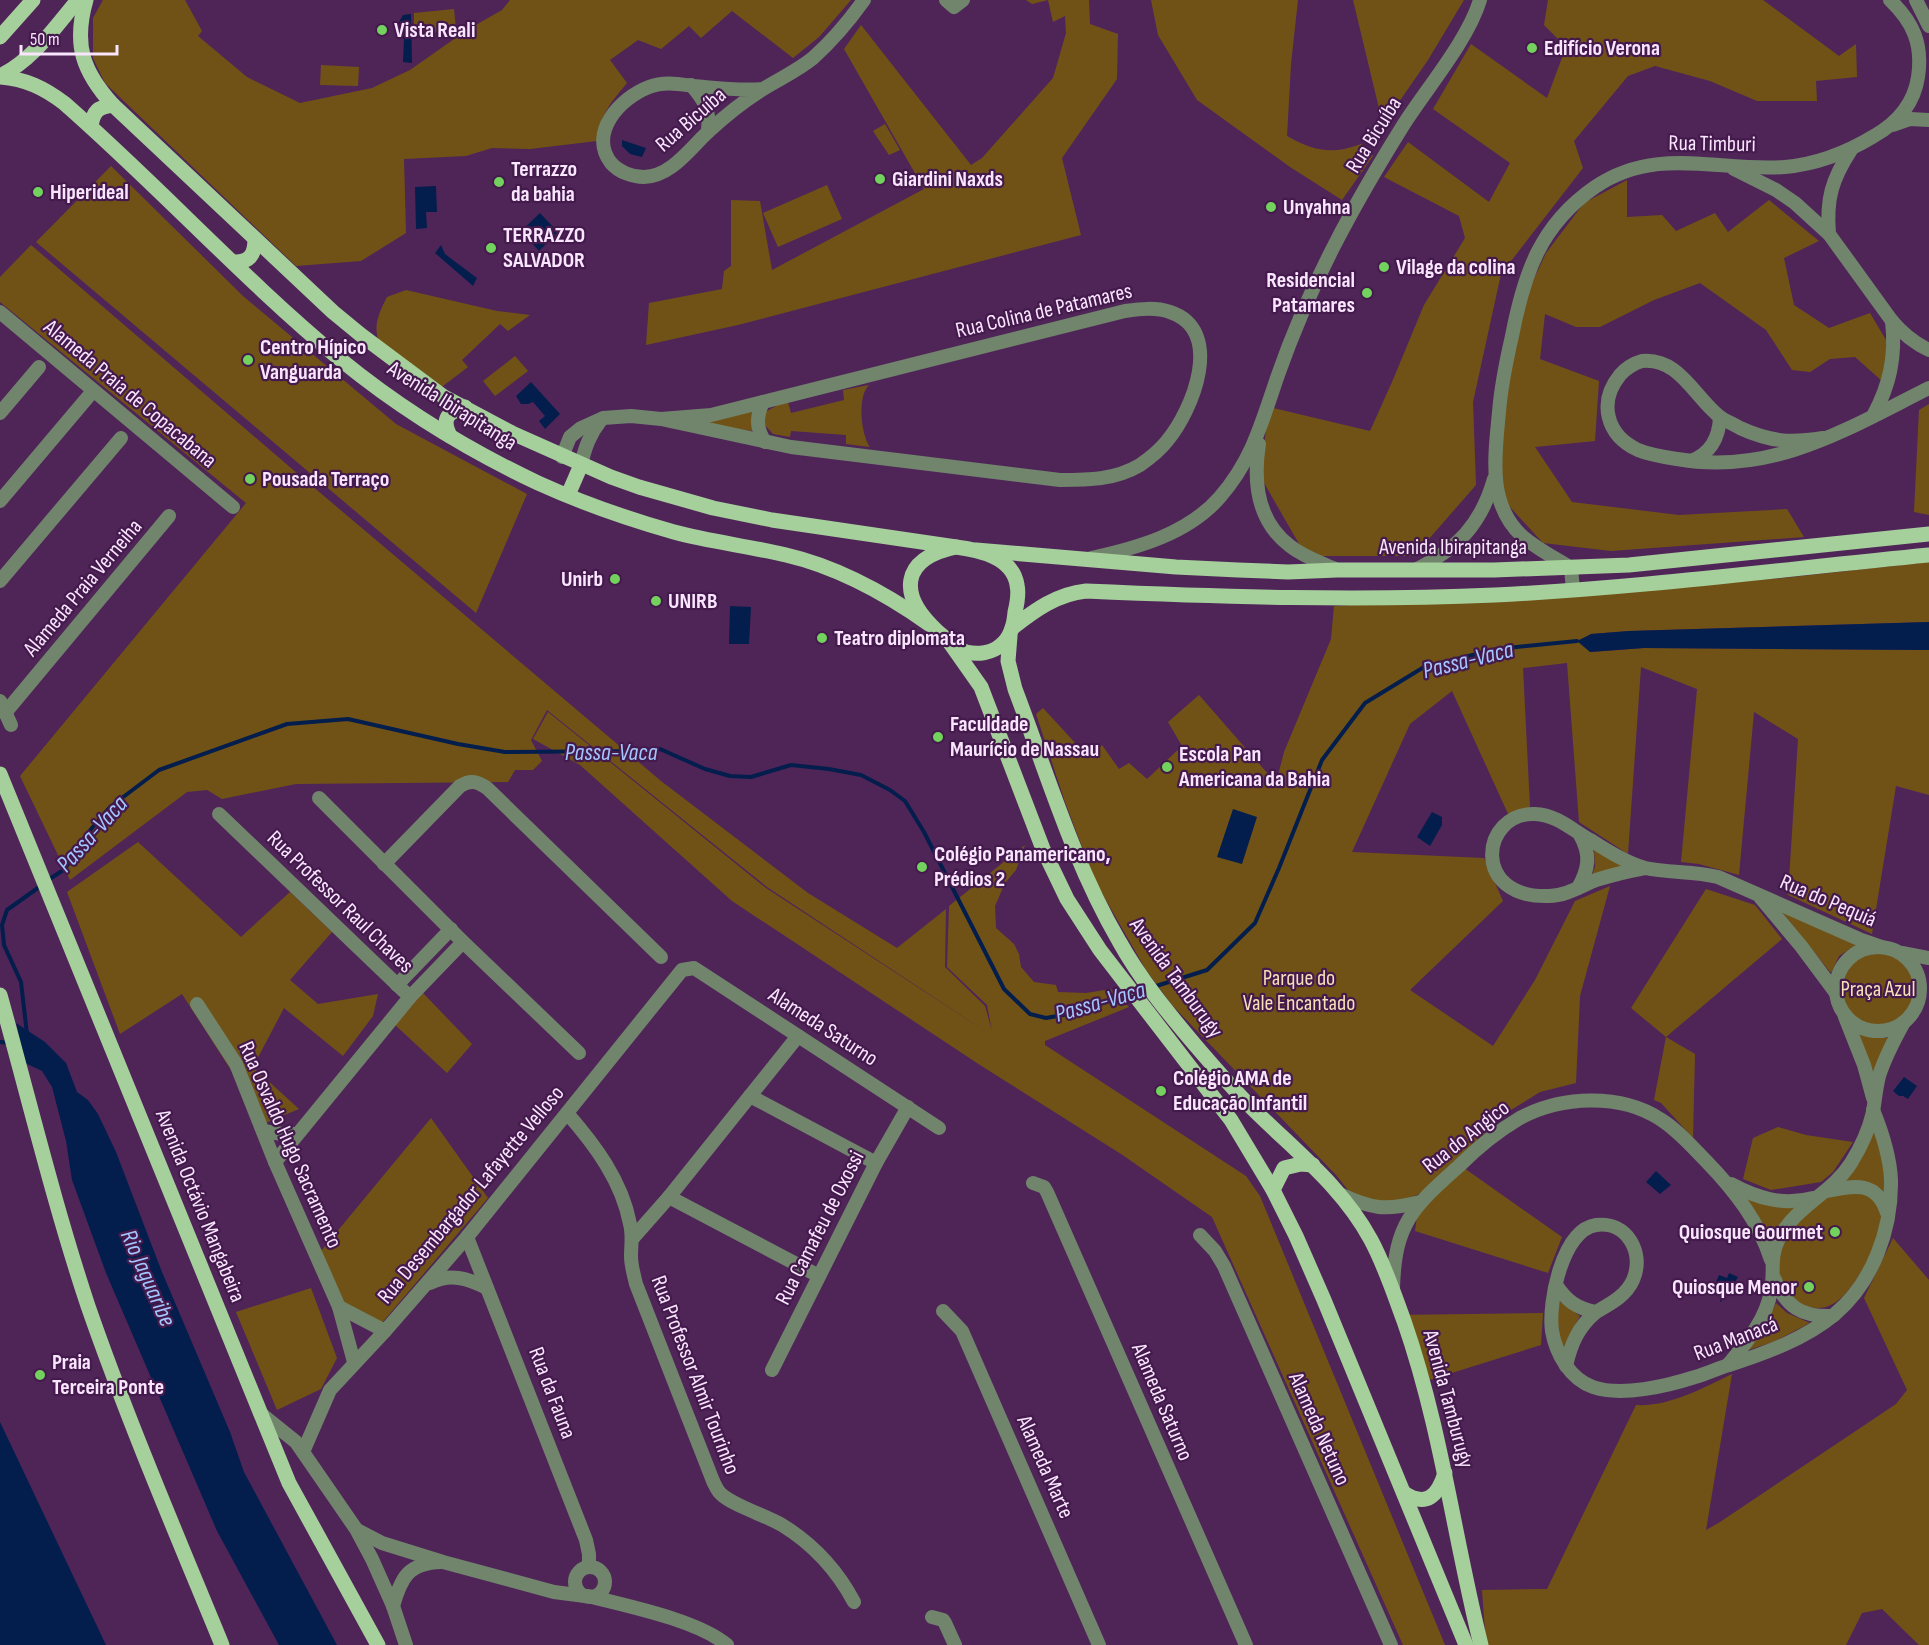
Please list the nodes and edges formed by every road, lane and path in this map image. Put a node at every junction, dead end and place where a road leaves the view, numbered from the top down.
1 (33, 0) edge
2 (78, 0) edge
3 (86, 0) edge
4 (864, 0) edge
5 (946, 0) edge
6 (963, 0) edge
7 (1480, 0) edge
8 (1890, 0) edge
9 (1916, 0) edge
10 (1929, 26) edge
11 (0, 37) edge
12 (0, 76) edge
13 (691, 85) junction
14 (762, 89) junction
15 (113, 105) junction
16 (1929, 120) edge
17 (1891, 126) junction
18 (91, 127) junction
19 (708, 131) junction
20 (1851, 150) junction
21 (1725, 165) junction
22 (1829, 234) junction
23 (255, 239) junction
24 (233, 262) junction
25 (0, 312) edge
26 (1892, 321) junction
27 (1929, 350) edge
28 (39, 367) dead end
29 (1929, 388) edge
30 (93, 391) junction
31 (763, 402) junction
32 (465, 407) junction
33 (0, 413) edge
34 (1873, 416) junction
35 (1720, 417) junction
36 (603, 418) junction
37 (661, 420) junction
38 (1260, 431) junction
39 (450, 436) junction
40 (121, 438) dead end
41 (1823, 438) junction
42 (765, 442) junction
43 (562, 457) junction
44 (1689, 461) junction
45 (581, 465) junction
46 (1495, 477) junction
47 (568, 495) junction
48 (0, 501) edge
49 (232, 507) dead end
50 (169, 516) dead end
51 (1929, 534) edge
52 (956, 547) junction
53 (976, 550) junction
54 (1929, 555) edge
55 (1087, 559) junction
56 (1571, 568) junction
57 (1337, 570) junction
58 (1414, 571) junction
59 (0, 582) edge
60 (1573, 590) junction
61 (929, 624) junction
62 (1011, 632) junction
63 (950, 643) junction
64 (5, 713) edge
65 (1, 779) edge
66 (319, 798) dead end
67 (219, 814) dead end
68 (1580, 835) junction
69 (384, 864) junction
70 (1645, 868) junction
71 (1578, 888) junction
72 (1757, 894) junction
73 (450, 929) junction
74 (463, 942) junction
75 (1882, 947) junction
76 (1899, 952) junction
77 (662, 957) dead end
78 (1929, 958) edge
79 (682, 970) joint
80 (397, 985) junction
81 (1836, 993) junction
82 (0, 995) edge
83 (410, 997) junction
84 (1929, 997) edge
85 (197, 1004) dead end
86 (1845, 1015) junction
87 (1909, 1017) junction
88 (798, 1036) junction
89 (579, 1053) dead end
90 (750, 1096) junction
91 (1874, 1106) junction
92 (908, 1107) junction
93 (567, 1113) junction
94 (939, 1128) dead end
95 (263, 1131) junction
96 (297, 1134) junction
97 (275, 1162) junction
98 (876, 1163) junction
99 (1313, 1165) junction
100 (1726, 1182) junction
101 (1033, 1183) dead end
102 (1273, 1190) junction
103 (1340, 1194) junction
104 (1817, 1196) junction
105 (669, 1197) junction
106 (1420, 1202) junction
107 (1887, 1216) junction
108 (1200, 1235) dead end
109 (467, 1237) junction
110 (632, 1239) junction
111 (1771, 1260) junction
112 (819, 1276) junction
113 (1773, 1276) junction
114 (427, 1284) junction
115 (1556, 1285) junction
116 (487, 1288) junction
117 (1393, 1290) junction
118 (339, 1307) junction
119 (943, 1311) dead end
120 (1596, 1312) junction
121 (1833, 1316) junction
122 (385, 1331) junction
123 (354, 1362) junction
124 (1728, 1365) junction
125 (1566, 1366) junction
126 (771, 1370) dead end
127 (260, 1413) junction
128 (303, 1452) junction
129 (1445, 1471) junction
130 (1404, 1493) junction
131 (356, 1529) junction
132 (443, 1562) junction
133 (583, 1571) junction
134 (538, 1586) junction
135 (587, 1596) junction
136 (854, 1602) dead end
137 (393, 1606) junction
138 (932, 1617) dead end
139 (222, 1645) edge
140 (378, 1645) edge
141 (406, 1645) edge
142 (727, 1645) edge
143 (955, 1645) edge
144 (1099, 1645) edge
145 (1246, 1645) edge
146 (1391, 1645) edge
147 (1466, 1645) edge
148 (1481, 1645) edge

1 - 11 main road
2 - 12 main road
3 - 15 main road, Avenida Ibirapitanga
4 - 14 street, Rua Bicuíba
5 - 6 street
7 - 38 street, Rua Bicuíba
8 - 17 street, Rua Timburi
9 - 10 street
12 - 18 main road, Avenida Ibirapitanga
13 - 14 street, Rua Bicuíba
13 - 19 street
13 - 19 street, Rua Bicuíba
14 - 19 street, Rua Bicuíba
15 - 18 main road
15 - 23 main road, Avenida Ibirapitanga
16 - 17 street
17 - 20 street, Rua Timburi
18 - 24 main road, Avenida Ibirapitanga
20 - 21 street, Rua Timburi
20 - 22 street
21 - 22 street
21 - 46 street, Rua Timburi
22 - 26 street
23 - 24 main road
23 - 32 main road, Avenida Ibirapitanga
24 - 39 main road, Avenida Ibirapitanga
25 - 30 street, Alameda Praia de Copacabana
26 - 27 street
26 - 34 street
28 - 33 street
29 - 34 street
30 - 48 street
30 - 49 street, Alameda Praia de Copacabana
31 - 37 street, Rua Colina de Patamares
31 - 42 street
31 - 42 street, Rua Colina de Patamares
32 - 39 main road
32 - 43 main road, Avenida Ibirapitanga
34 - 41 street
35 - 41 street
35 - 44 street
35 - 44 street
36 - 37 street, Rua Colina de Patamares
36 - 43 street, Rua Colina de Patamares
36 - 45 street
37 - 42 street, Rua Colina de Patamares
38 - 55 street, Rua Bicuíba
38 - 57 street, Rua Bicuíba
39 - 47 main road, Avenida Ibirapitanga
40 - 59 street
41 - 44 street
43 - 45 main road, Avenida Ibirapitanga
45 - 47 main road
45 - 52 main road, Avenida Ibirapitanga
46 - 56 street, Rua Timburi
46 - 58 street, Rua Timburi
47 - 61 main road, Avenida Ibirapitanga
50 - 64 street, Alameda Praia Verneiha
51 - 56 main road, Avenida Ibirapitanga
52 - 53 main road
52 - 61 main road
53 - 55 main road, Avenida Ibirapitanga
53 - 62 main road
54 - 60 main road, Avenida Ibirapitanga
55 - 57 main road, Avenida Ibirapitanga
56 - 58 main road, Avenida Ibirapitanga
56 - 60 street
57 - 58 main road, Avenida Ibirapitanga
60 - 62 main road, Avenida Ibirapitanga
61 - 63 main road
62 - 63 main road
62 - 99 main road, Avenida Tamburugy
63 - 102 main road, Avenida Tamburugy
65 - 127 main road, Avenida Octávio Mangabeira
66 - 69 street
67 - 80 street, Rua Professor Raul Chaves
68 - 70 street, Rua do Pequiá
68 - 71 street
68 - 71 street, Rua do Pequiá
69 - 73 street
69 - 77 street
70 - 71 street, Rua do Pequiá
70 - 72 street, Rua do Pequiá
72 - 75 street, Rua do Pequiá
72 - 81 street, Rua do Pequiá
73 - 74 street
73 - 80 street
74 - 83 street
74 - 89 street
75 - 76 street
75 - 81 street
76 - 78 street
76 - 87 street
79 - 88 street, Alameda Saturno
79 - 93 street, Rua Desembargador Lafayette Velloso
80 - 83 street, Rua Professor Raul Chaves
81 - 86 street
82 - 139 main road
83 - 96 street, Rua Professor Raul Chaves
84 - 87 street
85 - 95 street, Rua Osvaldo Hugo Sacramento
86 - 87 street
86 - 91 street
87 - 91 street
88 - 90 street
88 - 92 street, Alameda Saturno
90 - 98 street
90 - 105 street
91 - 104 street
91 - 107 street
92 - 94 street, Alameda Saturno
92 - 98 street, Rua Camafeu de Oxossi
93 - 109 street, Rua Desembargador Lafayette Velloso
93 - 110 street, Rua Professor Almir Tourinho
95 - 96 street
95 - 97 street, Rua Osvaldo Hugo Sacramento
96 - 97 street, Rua Professor Raul Chaves
97 - 118 street, Rua Osvaldo Hugo Sacramento
98 - 112 street, Rua Camafeu de Oxossi
99 - 102 main road
99 - 103 main road, Avenida Tamburugy
100 - 104 street, Rua do Angico
100 - 106 street, Rua do Angico
100 - 111 street, Rua do Angico
101 - 145 street, Alameda Saturno
102 - 130 main road, Avenida Tamburugy
103 - 106 street, Rua do Angico
103 - 117 main road, Avenida Tamburugy
104 - 107 street
104 - 111 street
105 - 110 street
105 - 112 street
106 - 117 street, Rua do Angico
107 - 121 street, Rua Manacá
108 - 146 street, Alameda Netuno
109 - 114 street, Rua Desembargador Lafayette Velloso
109 - 116 street, Rua da Fauna
110 - 136 street, Rua Professor Almir Tourinho
111 - 113 street
112 - 126 street, Rua Camafeu de Oxossi
113 - 121 street
113 - 124 street
114 - 116 street
114 - 122 street, Rua Desembargador Lafayette Velloso
115 - 120 street
115 - 120 street, Rua Manacá
115 - 125 street, Rua Manacá
116 - 133 street, Rua da Fauna
117 - 129 main road, Avenida Tamburugy
118 - 122 street
118 - 123 street, Rua Osvaldo Hugo Sacramento
119 - 144 street, Alameda Marte
120 - 125 street, Rua Manacá
121 - 124 street, Rua Manacá
122 - 123 street, Rua Desembargador Lafayette Velloso
123 - 128 street, Rua Desembargador Lafayette Velloso
124 - 125 street, Rua Manacá
127 - 128 street
127 - 140 main road, Avenida Octávio Mangabeira
128 - 131 street
129 - 130 main road
129 - 148 main road, Avenida Tamburugy
130 - 147 main road, Avenida Tamburugy
131 - 132 street
131 - 137 street
132 - 134 street
132 - 137 street
133 - 134 street
133 - 135 street
133 - 135 street
134 - 135 street
135 - 142 street
137 - 141 street
138 - 143 street

